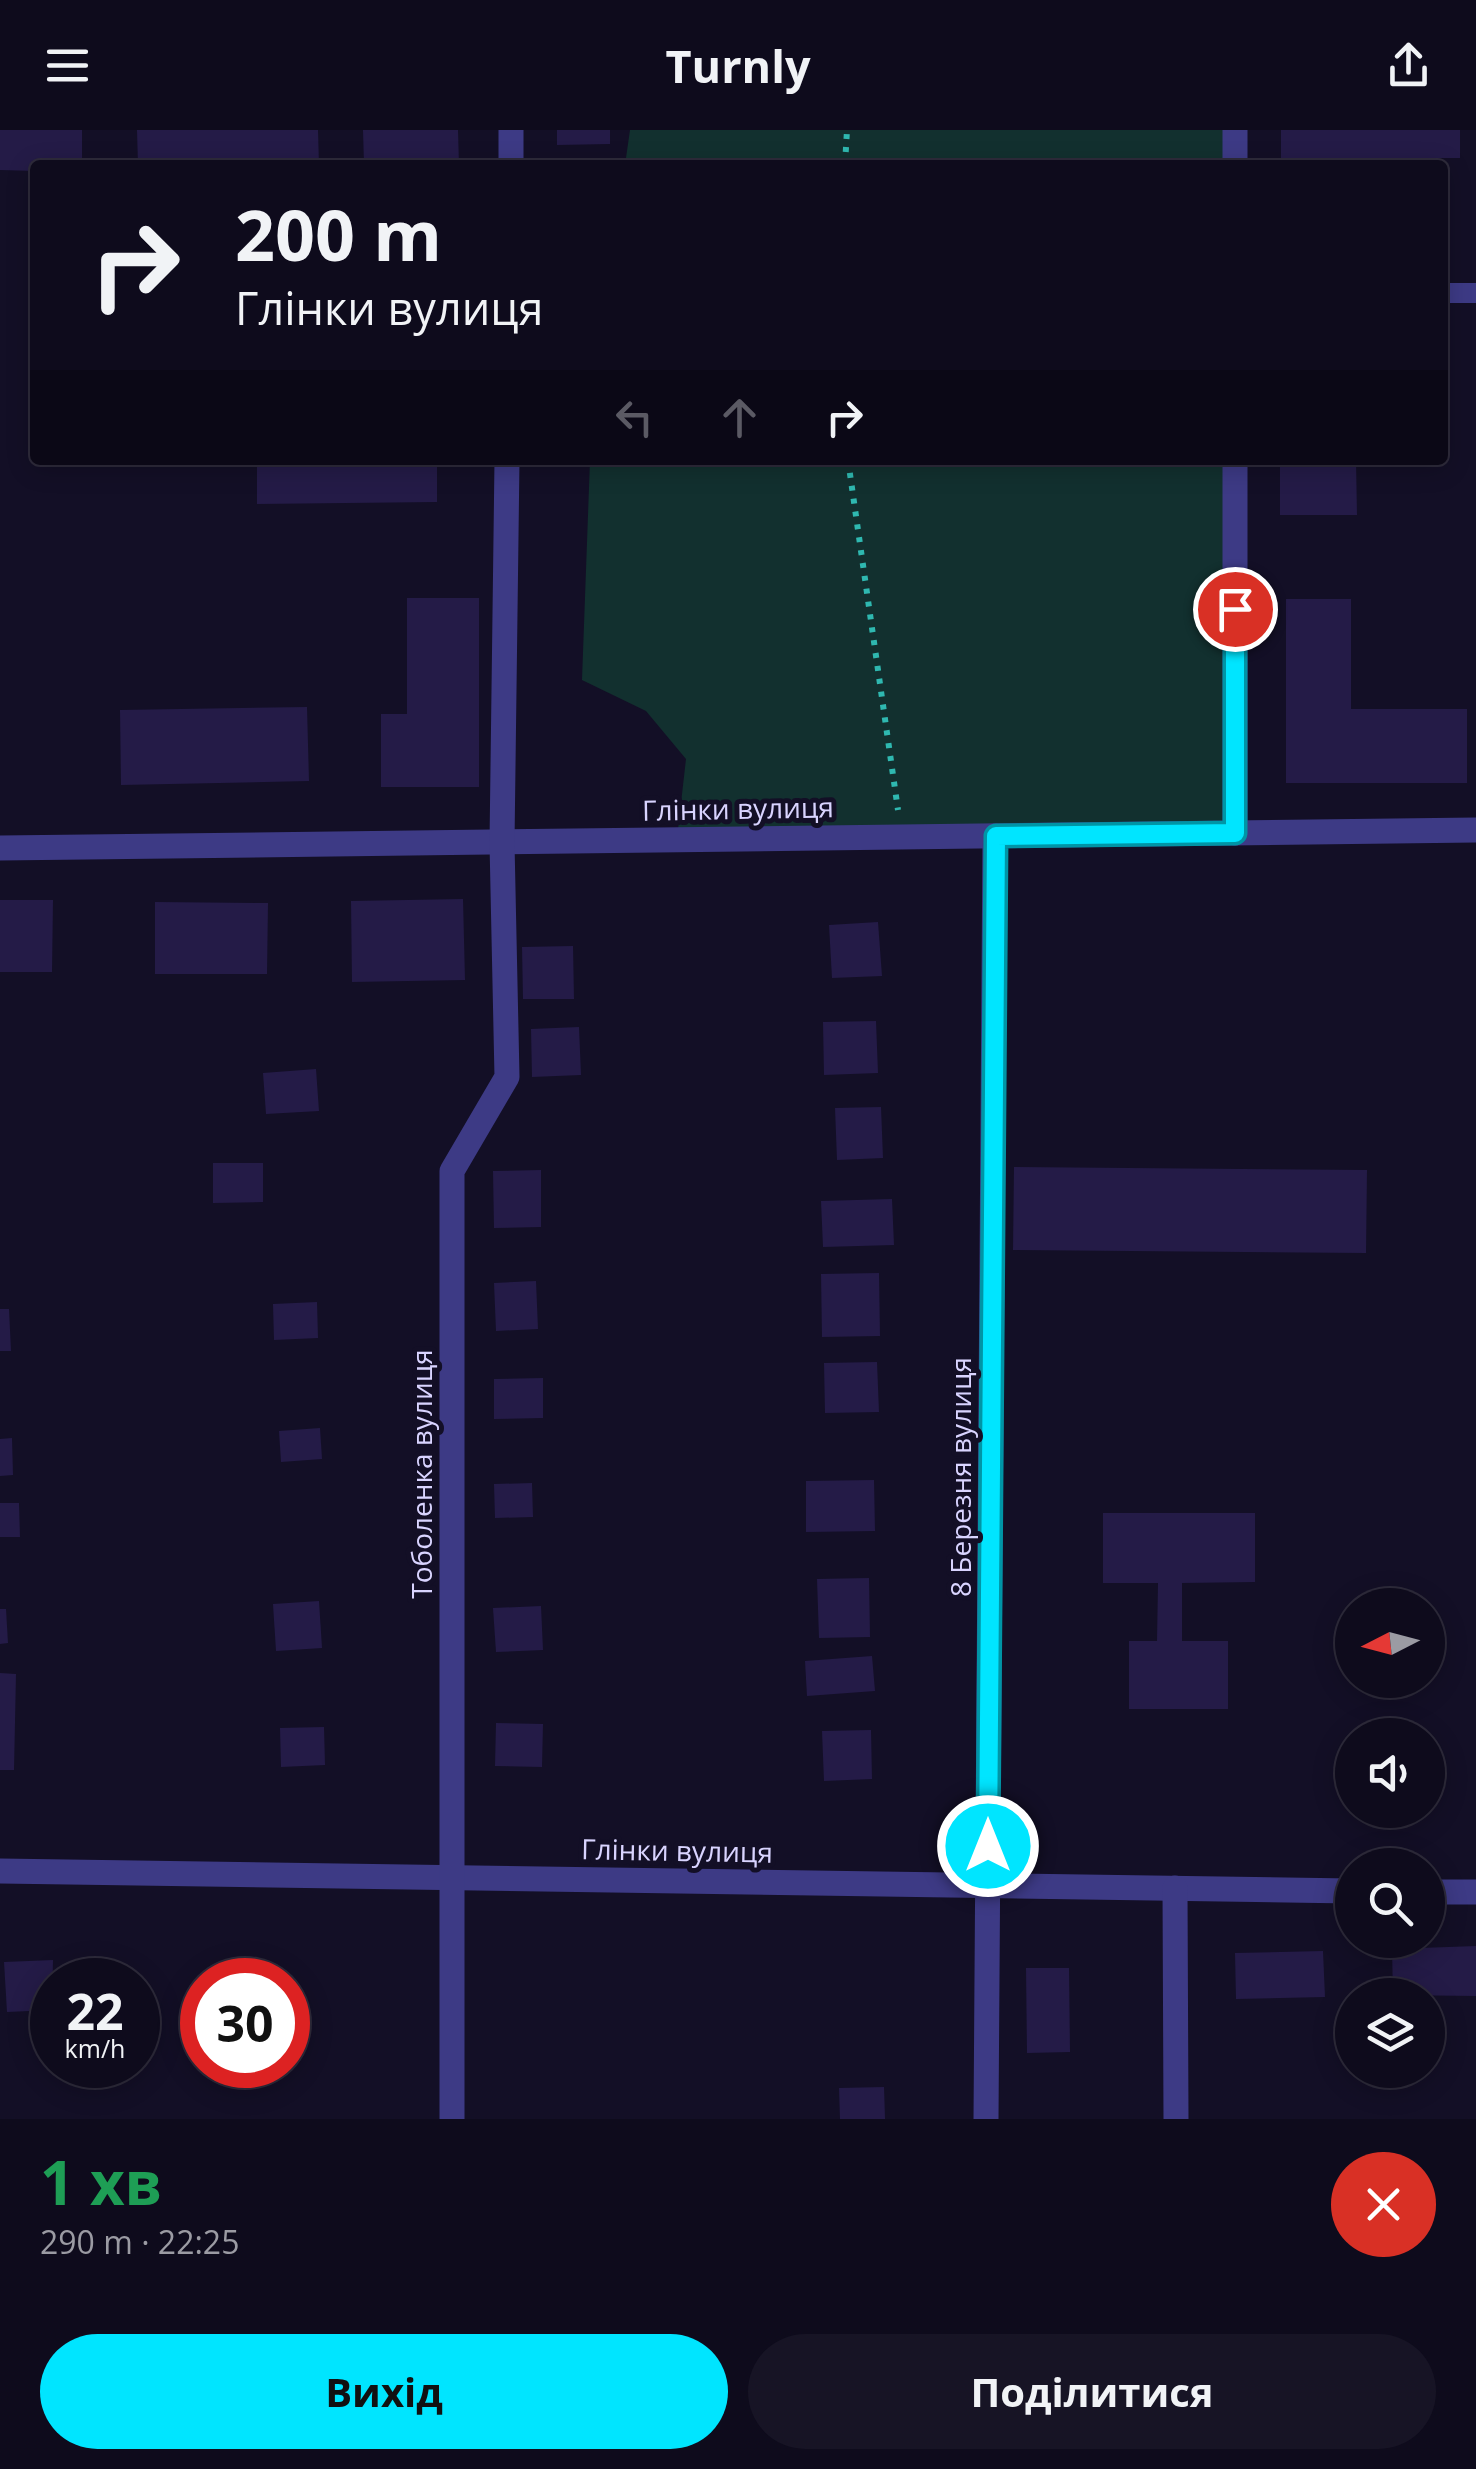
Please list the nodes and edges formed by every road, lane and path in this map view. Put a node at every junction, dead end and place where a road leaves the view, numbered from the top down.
1 (512, 130) edge
2 (846, 130) edge
3 (1236, 130) edge
4 (511, 160) edge
5 (845, 160) edge
6 (1235, 160) edge
7 (1476, 293) edge
8 (1448, 294) edge
9 (507, 465) edge
10 (849, 465) edge
11 (1235, 465) edge
12 (1476, 830) edge
13 (1235, 833) junction
14 (996, 836) junction
15 (902, 837) junction
16 (502, 843) junction
17 (0, 848) edge
18 (0, 1871) edge
19 (452, 1878) junction
20 (988, 1885) junction
21 (1175, 1888) junction
22 (1335, 1890) edge
23 (1445, 1892) edge
24 (1476, 1892) edge
25 (452, 2119) edge
26 (986, 2119) edge
27 (1176, 2119) edge

1 - 4 street
2 - 5 path
3 - 6 street
7 - 8 lane
9 - 16 street, Тоболенка вулиця
10 - 15 path
11 - 13 street
12 - 13 street, Глінки вулиця
13 - 14 street, Глінки вулиця
14 - 15 street, Глінки вулиця
14 - 20 street, 8 Березня вулиця
15 - 16 street, Глінки вулиця
16 - 17 street, Глінки вулиця
16 - 19 street, Тоболенка вулиця
18 - 19 street, Глінки вулиця
19 - 20 street, Глінки вулиця
19 - 25 street, Тоболенка вулиця
20 - 21 street, Глінки вулиця
20 - 26 street, 8 Березня вулиця
21 - 22 street, Глінки вулиця
21 - 27 street
23 - 24 street

